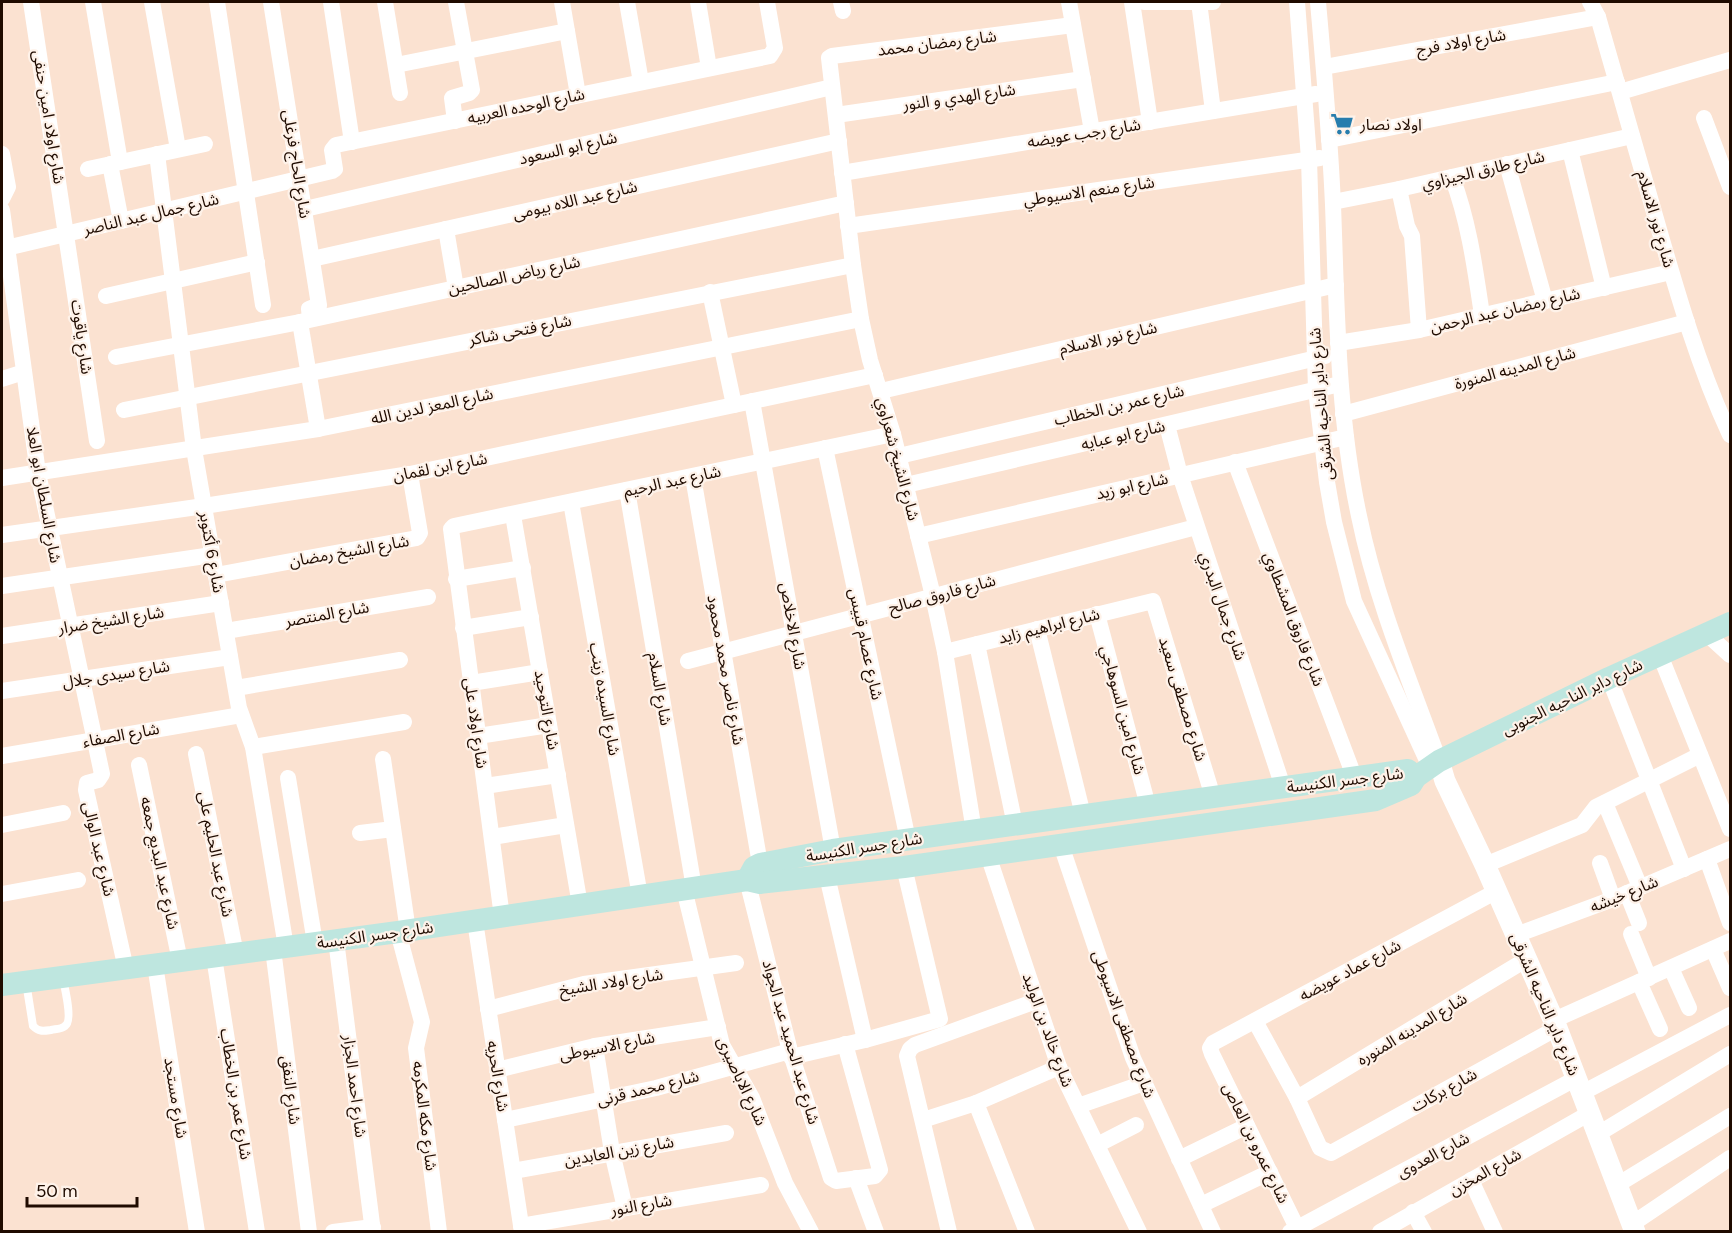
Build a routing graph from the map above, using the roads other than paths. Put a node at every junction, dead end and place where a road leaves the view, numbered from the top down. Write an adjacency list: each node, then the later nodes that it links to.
1 (31, 2): 70 (street, شارع اولاد امين حنفى)
2 (93, 2): 53 (street)
3 (152, 2): 48 (street)
4 (217, 2): 61 (street)
5 (272, 2): 58 (street, شارع الحاج فرغلى)
6 (331, 2): 45 (street)
7 (385, 2): 26 (street)
8 (456, 2): 24 (street)
9 (562, 2): 23 (street)
10 (627, 2): 30 (street)
11 (699, 2): 28 (street)
12 (767, 2): 28 (street, شارع الوحده العربيه)
13 (1069, 2): 22 (street)
14 (1132, 2): 41 (street)
15 (1144, 2): 16 (street)
16 (1199, 2): 17 (street); 37 (street)
17 (1213, 2)
18 (1297, 2): 36 (street, شارع داير الناحيه الشرقى)
19 (1318, 2): 27 (street, شارع داير الناحيه الشرقى)
20 (1590, 2): 21 (street, شارع نور الاسلام)
21 (1598, 17): 27 (street, شارع اولاد فرج); 32 (street, شارع نور الاسلام)
22 (1073, 26): 29 (street); 31 (street, شارع رمضان محمد)
23 (567, 31): 24 (street); 35 (street)
24 (465, 52): 26 (street); 40 (street)
25 (1731, 60): 32 (street, شارع منعم الاسيوطي)
26 (396, 65): 33 (street)
27 (1323, 67): 34 (street, شارع داير الناحيه الشرقى)
28 (709, 68): 30 (street, شارع الوحده العربيه)
29 (1083, 79): 38 (street, شارع الهدي و النور); 42 (street)
30 (641, 82): 35 (street, شارع الوحده العربيه)
31 (832, 87): 38 (street, شارع الشيخ شعراوي); 65 (street, شارع ابو السعود)
32 (1618, 87): 43 (street, شارع نور الاسلام); 47 (street, شارع منعم الاسيوطي)
33 (400, 93)
34 (1326, 93): 36 (street, شارع رجب عويضه); 47 (street, شارع داير الناحيه الشرقى)
35 (578, 95): 40 (street, شارع الوحده العربيه)
36 (1305, 96): 37 (street, شارع رجب عويضه); 52 (street, شارع داير الناحيه الشرقى)
37 (1214, 111): 41 (street, شارع رجب عويضه)
38 (836, 116): 44 (street, شارع الشيخ شعراوي)
39 (1704, 118): 59 (street)
40 (455, 121): 45 (street, شارع الوحده العربيه)
41 (1150, 122): 42 (street, شارع رجب عويضه)
42 (1092, 131): 56 (street, شارع رجب عويضه)
43 (1632, 136): 49 (street, شارع طارق الجيزاوي); 75 (street, شارع نور الاسلام)
44 (838, 141): 56 (street, شارع الشيخ شعراوي); 69 (street, شارع عبد اللاه بيومى)
45 (352, 142): 58 (street, شارع الوحده العربيه)
46 (205, 144): 48 (street)
47 (1329, 148): 52 (street, شارع منعم الاسيوطي); 63 (street, شارع داير الناحيه الشرقى)
48 (178, 150): 51 (street)
49 (1570, 150): 54 (street, شارع طارق الجيزاوي); 79 (street)
50 (2, 154): 62 (street, شارع السلطان ابو العلا)
51 (157, 154): 53 (street); 66 (street, شارع 6 أكتوبر)
52 (1309, 159): 68 (street, شارع منعم الاسيوطي); 80 (street, شارع داير الناحيه الشرقى)
53 (115, 163): 55 (street); 67 (street)
54 (1507, 164): 57 (street, شارع طارق الجيزاوي); 83 (street)
55 (88, 169)
56 (842, 173): 64 (street, شارع الشيخ شعراوي)
57 (1452, 177): 60 (street, شارع طارق الجيزاوي); 86 (street)
58 (300, 179): 61 (street, شارع جمال عبد الناصر); 65 (street, شارع الحاج فرغلى)
59 (1731, 187)
60 (1399, 189): 63 (street, شارع طارق الجيزاوي); 90 (street)
61 (246, 191): 66 (street, شارع جمال عبد الناصر); 73 (street)
62 (2, 200): 71 (street, شارع السلطان ابو العلا)
63 (1333, 202): 77 (street, شارع داير الناحيه الشرقى)
64 (846, 203): 68 (street, شارع الشيخ شعراوي); 78 (street, شارع رياض الصالحين)
65 (304, 209): 72 (street, شارع الحاج فرغلى)
66 (165, 210): 67 (street, شارع جمال عبد الناصر); 76 (street, شارع 6 أكتوبر)
67 (121, 220): 70 (street, شارع جمال عبد الناصر)
68 (848, 226): 74 (street, شارع الشيخ شعراوي)
69 (446, 229): 72 (street, شارع عبد اللاه بيومى); 78 (street)
70 (67, 233): 71 (street, شارع جمال عبد الناصر); 112 (street, شارع ياقوت)
71 (4, 248): 85 (street, شارع السلطان ابو العلا)
72 (312, 259): 88 (street, شارع الحاج فرغلى)
73 (257, 262): 76 (street); 84 (street)
74 (853, 265): 81 (street, شارع فتحى شاكر); 87 (street, شارع الشيخ شعراوي)
75 (1671, 272): 79 (street, شارع رمضان عبد الرحمن); 89 (street, شارع نور الاسلام)
76 (174, 281): 82 (street); 91 (street, شارع 6 أكتوبر)
77 (1336, 285): 80 (street, شارع نور الاسلام); 93 (street, شارع داير الناحيه الشرقى)
78 (456, 288): 88 (street, شارع رياض الصالحين)
79 (1604, 288): 83 (street, شارع رمضان عبد الرحمن)
80 (1312, 290): 95 (street, شارع داير الناحيه الشرقى); 99 (street, شارع نور الاسلام)
81 (710, 292): 92 (street); 97 (street, شارع فتحى شاكر)
82 (106, 296)
83 (1545, 301): 86 (street, شارع رمضان عبد الرحمن)
84 (263, 305)
85 (9, 313): 96 (street, شارع السلطان ابو العلا)
86 (1482, 315): 90 (street, شارع رمضان عبد الرحمن)
87 (861, 319): 92 (street, شارع المعز لدين الله); 99 (street, شارع الشيخ شعراوي)
88 (305, 320): 91 (street, شارع رياض الصالحين); 97 (street)
89 (1687, 322): 106 (street, شارع المدينه المنورة); 110 (street, شارع نور الاسلام)
90 (1419, 330): 93 (street, شارع رمضان عبد الرحمن)
91 (182, 344): 94 (street, شارع رياض الصالحين); 102 (street, شارع 6 أكتوبر)
92 (722, 346): 104 (street); 108 (street, شارع المعز لدين الله)
93 (1338, 348): 95 (street, شارع عمر بن الخطاب); 100 (street, شارع داير الناحيه الشرقى)
94 (116, 357)
95 (1314, 359): 101 (street, شارع داير الناحيه الشرقى); 116 (street, شارع عمر بن الخطاب)
96 (24, 372): 98 (street); 119 (street, شارع السلطان ابو العلا)
97 (309, 373): 102 (street, شارع فتحى شاكر); 108 (street)
98 (2, 378)
99 (878, 383): 103 (street, شارع ابن لقمان); 109 (street, شارع الشيخ شعراوي)
100 (1340, 384): 101 (street, شارع ابو عبايه); 106 (street, شارع داير الناحيه الشرقى)
101 (1316, 390): 107 (street, شارع ابو عبايه); 113 (street, شارع داير الناحيه الشرقى)
102 (188, 397): 105 (street, شارع فتحى شاكر); 115 (street, شارع 6 أكتوبر)
103 (752, 401): 104 (street, شارع ابن لقمان); 117 (street, شارع الاخلاص)
104 (734, 405): 120 (street, شارع ابن لقمان)
105 (124, 410)
106 (1343, 414): 111 (street, شارع داير الناحيه الشرقى)
107 (1167, 425): 121 (street, شارع جمال البدري); 124 (street, شارع ابو عبايه)
108 (318, 429): 115 (street, شارع المعز لدين الله)
109 (893, 434): 114 (street, شارع عبد الرحيم); 116 (street, شارع الشيخ شعراوي)
110 (1731, 435)
111 (1346, 437): 113 (street, شارع ابو زيد); 180 (street, شارع داير الناحيه الشرقى)
112 (97, 441)
113 (1321, 442): 118 (street, شارع ابو زيد); 180 (street, شارع داير الناحيه الشرقى)
114 (825, 448): 117 (street, شارع عبد الرحيم); 145 (street, شارع عصام قبيس)
115 (194, 449): 119 (street, شارع المعز لدين الله); 127 (street, شارع 6 أكتوبر)
116 (899, 456): 124 (street, شارع الشيخ شعراوي)
117 (763, 462): 122 (street, شارع عبد الرحيم); 152 (street, شارع الاخلاص)
118 (1235, 462): 121 (street, شارع ابو زيد); 182 (street, شارع فاروق المشطاوي)
119 (38, 473): 123 (street, شارع المعز لدين الله); 130 (street, شارع السلطان ابو العلا)
120 (410, 474): 127 (street, شارع ابن لقمان); 136 (street, شارع الشيخ رمضان)
121 (1180, 475): 129 (street, شارع جمال البدري); 133 (street, شارع ابو زيد)
122 (693, 477): 125 (street, شارع عبد الرحيم); 156 (street, شارع ناصر محمد محمود)
123 (2, 478)
124 (906, 485): 133 (street, شارع الشيخ شعراوي)
125 (627, 490): 126 (street, شارع عبد الرحيم); 213 (street, شارع السلام)
126 (571, 502): 128 (street, شارع عبد الرحيم); 217 (street, شارع السيده زينب)
127 (204, 506): 130 (street, شارع ابن لقمان); 134 (street, شارع 6 أكتوبر)
128 (513, 515): 131 (street, شارع عبد الرحيم); 135 (street, شارع التوحيد)
129 (1196, 527): 140 (street, شارع فاروق صالح); 186 (street, شارع جمال البدري)
130 (50, 528): 132 (street, شارع ابن لقمان); 137 (street, شارع السلطان ابو العلا)
131 (451, 529): 138 (street, شارع اولاد على)
132 (2, 535)
133 (918, 536): 140 (street, شارع الشيخ شعراوي)
134 (212, 555): 136 (street, شارع 6 أكتوبر); 137 (street)
135 (523, 568): 138 (street); 146 (street, شارع التوحيد)
136 (216, 575): 143 (street, شارع 6 أكتوبر)
137 (60, 577): 139 (street); 148 (street, شارع السلطان ابو العلا)
138 (456, 579): 149 (street, شارع اولاد على)
139 (2, 585)
140 (933, 596): 145 (street, شارع فاروق صالح); 157 (street, شارع الشيخ شعراوي)
141 (428, 597): 151 (street, شارع المنتصر)
142 (1153, 601): 144 (street, شارع ابراهيم زايد); 187 (street, شارع مصطفى سعيد)
143 (221, 603): 148 (street, شارع الشيخ ضرار); 151 (street, شارع 6 أكتوبر)
144 (1097, 614): 150 (street, شارع ابراهيم زايد); 189 (street, شارع امين السوهاجي)
145 (860, 615): 152 (street, شارع فاروق صالح); 200 (street, شارع عصام قبيس)
146 (531, 617): 149 (street); 163 (street, شارع التوحيد)
147 (1731, 623): 153 (main road, شارع داير الناحيه الجنوبى)
148 (70, 626): 154 (street, شارع الشيخ ضرار); 165 (street, شارع السلطان ابو العلا)
149 (463, 628): 166 (street, شارع اولاد على)
150 (1037, 629): 155 (street, شارع ابراهيم زايد); 191 (street)
151 (226, 632): 160 (street, شارع 6 أكتوبر)
152 (794, 633): 156 (street, شارع فاروق صالح); 203 (street, شارع الاخلاص)
153 (1707, 634): 158 (main road, شارع داير الناحيه الجنوبى); 159 (street)
154 (2, 636)
155 (977, 644): 157 (street, شارع ابراهيم زايد); 194 (street)
156 (723, 651): 162 (street, شارع فاروق صالح); 210 (street, شارع ناصر محمد محمود)
157 (945, 652): 197 (street, شارع الشيخ شعراوي)
158 (1660, 655): 164 (main road, شارع داير الناحيه الجنوبى); 176 (street)
159 (1731, 655)
160 (230, 657): 165 (street, شارع سيدى جلال); 167 (street, شارع 6 أكتوبر)
161 (400, 660): 167 (street)
162 (688, 661)
163 (540, 672): 166 (street); 171 (street, شارع التوحيد)
164 (1609, 678): 180 (main road, شارع داير الناحيه الجنوبى); 184 (street)
165 (81, 679): 168 (street, شارع سيدى جلال); 173 (street, شارع السلطان ابو العلا)
166 (471, 683): 172 (street, شارع اولاد على)
167 (236, 688): 169 (street, شارع 6 أكتوبر)
168 (2, 691)
169 (241, 715): 173 (street, شارع الصفاء); 174 (street, شارع 6 أكتوبر)
170 (404, 722): 174 (street)
171 (549, 725): 172 (street); 181 (street, شارع التوحيد)
172 (478, 736): 185 (street, شارع اولاد على)
173 (93, 740): 177 (street, شارع الصفاء); 235 (street, شارع عبد الوالى)
174 (253, 747): 226 (street, شارع 6 أكتوبر)
175 (196, 754): 228 (street, شارع عبد الحليم على)
176 (1700, 754): 184 (street); 196 (street)
177 (2, 756)
178 (383, 759): 195 (street, شارع مكه المكرمه)
179 (139, 765): 230 (street, شارع عبد البديع جمعه)
180 (1433, 772): 182 (main road, شارع جسر الكنيسة); 201 (main road, شارع جسر الكنيسة); 207 (street, شارع داير الناحيه الشرقى)
181 (558, 775): 185 (street); 193 (street, شارع التوحيد)
182 (1354, 776): 186 (main road, شارع جسر الكنيسة)
183 (288, 778): 225 (street, شارع احمد الجزار)
184 (1649, 780): 188 (street); 209 (street)
185 (485, 786): 199 (street, شارع اولاد على)
186 (1283, 787): 187 (main road, شارع جسر الكنيسة)
187 (1213, 797): 189 (main road, شارع جسر الكنيسة)
188 (1605, 803): 207 (street); 215 (street)
189 (1148, 806): 191 (main road, شارع جسر الكنيسة)
190 (63, 813): 192 (street)
191 (1083, 815): 194 (main road, شارع جسر الكنيسة)
192 (2, 825)
193 (566, 825): 199 (street); 218 (street, شارع التوحيد)
194 (1016, 825): 197 (main road, شارع جسر الكنيسة)
195 (393, 829): 198 (street); 222 (street, شارع مكه المكرمه)
196 (1731, 829)
197 (974, 831): 200 (main road, شارع جسر الكنيسة)
198 (360, 833)
199 (492, 837): 219 (street, شارع اولاد على)
200 (908, 840): 203 (main road, شارع جسر الكنيسة)
201 (1061, 845): 204 (main road, شارع جسر الكنيسة); 258 (street, شارع مصطفى الاسيوطى)
202 (1731, 849): 205 (street, شارع خيشه)
203 (833, 850): 210 (main road, شارع جسر الكنيسة)
204 (988, 855): 208 (main road, شارع جسر الكنيسة); 241 (street, شارع خالد بن الوليد)
205 (1707, 859): 209 (street, شارع خيشه); 221 (street)
206 (1600, 864): 215 (street)
207 (1485, 865): 214 (street, شارع داير الناحيه الشرقى)
208 (904, 867): 211 (main road, شارع جسر الكنيسة); 249 (street, شارع محمد قرنى)
209 (1684, 868): 215 (street, شارع خيشه)
210 (754, 872): 211 (main road, شارع جسر الكنيسة); 213 (main road, شارع جسر الكنيسة); 252 (street, شارع عبد الحميد عبد الجواد)
211 (827, 876): 249 (street)
212 (78, 880): 216 (street)
213 (689, 888): 217 (main road, شارع جسر الكنيسة); 233 (street, شارع الاباصيرى)
214 (1497, 891): 223 (street, شارع داير الناحيه الشرقى); 245 (street, شارع عماد عويضه)
215 (1627, 893): 223 (street, شارع خيشه); 237 (street)
216 (2, 894)
217 (640, 896): 218 (main road, شارع جسر الكنيسة)
218 (580, 905): 219 (main road, شارع جسر الكنيسة)
219 (502, 917): 220 (main road, شارع جسر الكنيسة)
220 (475, 921): 222 (main road, شارع جسر الكنيسة); 243 (street, شارع الحريه)
221 (1731, 923)
222 (403, 931): 225 (main road, شارع جسر الكنيسة); 293 (street, شارع مكه المكرمه)
223 (1516, 935): 229 (street, شارع داير الناحيه الشرقى)
224 (1731, 941): 227 (street, شارع بركات)
225 (326, 942): 226 (main road, شارع جسر الكنيسة); 285 (street, شارع احمد الجزار)
226 (279, 948): 228 (main road, شارع جسر الكنيسة); 291 (street, شارع النفق)
227 (1713, 949): 234 (street, شارع بركات); 240 (street)
228 (225, 956): 230 (main road, شارع جسر الكنيسة); 290 (street, شارع عمر بن الخطاب)
229 (1527, 959): 246 (street, شارع داير الناحيه الشرقى); 260 (street, شارع المدينه المنوره)
230 (180, 961): 232 (main road, شارع جسر الكنيسة)
231 (736, 963): 233 (street, شارع اولاد الشيخ)
232 (156, 965): 235 (main road, شارع جسر الكنيسة); 289 (street, شارع مستجد)
233 (703, 968): 243 (street, شارع اولاد الشيخ); 247 (street, شارع الاباصيرى)
234 (1671, 968): 237 (street, شارع بركات); 242 (street)
235 (126, 969): 236 (main road, شارع جسر الكنيسة)
236 (63, 977): 238 (main road, شارع جسر الكنيسة); 238 (lane)
237 (1644, 980): 246 (street, شارع بركات); 248 (street)
238 (26, 982): 239 (main road, شارع جسر الكنيسة)
239 (2, 985)
240 (1730, 988)
241 (1036, 1001): 256 (street, شارع خالد بن الوليد); 267 (street)
242 (1689, 1008)
243 (488, 1009): 257 (street, شارع الحريه)
244 (1731, 1015): 259 (street, شارع العدوى)
245 (1255, 1021): 253 (street, شارع عماد عويضه); 260 (street)
246 (1556, 1024): 259 (street, شارع داير الناحيه الشرقى); 260 (street, شارع بركات)
247 (718, 1027): 251 (street, شارع الاسيوطى); 255 (street, شارع الاباصيرى)
248 (1660, 1029)
249 (865, 1040): 250 (street, شارع محمد قرنى)
250 (845, 1044): 252 (street, شارع محمد قرنى); 278 (street)
251 (595, 1046): 257 (street, شارع الاسيوطى); 261 (street)
252 (790, 1054): 255 (street, شارع محمد قرنى); 278 (street, شارع عبد الحميد عبد الجواد)
253 (1212, 1054): 269 (street, شارع عمرو بن العاص)
254 (1731, 1054): 271 (street)
255 (733, 1066): 261 (street, شارع محمد قرنى); 294 (street, شارع الاباصيرى)
256 (1059, 1067): 262 (street); 263 (street, شارع خالد بن الوليد)
257 (497, 1070): 266 (street, شارع الحريه)
258 (1144, 1083): 263 (street); 275 (street, شارع مصطفى الاسيوطى)
259 (1580, 1085): 264 (street, شارع داير الناحيه الشرقى); 288 (street, شارع العدوى)
260 (1297, 1098)
261 (603, 1099): 266 (street, شارع محمد قرنى); 273 (street)
262 (976, 1103): 267 (street); 297 (street)
263 (1078, 1106): 272 (street, شارع خالد بن الوليد)
264 (1590, 1113): 271 (street, شارع داير الناحيه الشرقى); 279 (street, شارع المخزن)
265 (1731, 1116): 281 (street)
266 (505, 1120): 276 (street, شارع الحريه)
267 (923, 1120): 296 (street)
268 (1136, 1125): 272 (street)
269 (1247, 1126): 275 (street); 277 (street, شارع عمرو بن العاص)
270 (726, 1133): 273 (street, شارع زين العابدين)
271 (1598, 1134): 281 (street, شارع داير الناحيه الشرقى)
272 (1097, 1145): 298 (street, شارع خالد بن الوليد)
273 (612, 1152): 276 (street, شارع زين العابدين); 283 (street)
274 (1731, 1158): 287 (street)
275 (1179, 1159): 282 (street, شارع مصطفى الاسيوطى)
276 (513, 1171): 286 (street, شارع الحريه)
277 (1270, 1172): 282 (street); 288 (street, شارع عمرو بن العاص)
278 (856, 1178): 295 (street)
279 (1471, 1180): 284 (street, شارع المخزن); 302 (street)
280 (761, 1185): 283 (street, شارع النور)
281 (1617, 1185): 287 (street, شارع داير الناحيه الشرقى)
282 (1201, 1205): 299 (street, شارع مصطفى الاسيوطى)
283 (625, 1208): 286 (street, شارع النور)
284 (1413, 1212): 300 (street, شارع المخزن); 301 (street)
285 (373, 1229): 292 (street)
286 (521, 1229)
287 (1630, 1229)
288 (1296, 1230)
289 (197, 1232)
290 (257, 1232)
291 (309, 1232)
292 (333, 1232)
293 (440, 1232)
294 (812, 1232)
295 (876, 1232)
296 (949, 1232)
297 (1027, 1232)
298 (1139, 1232)
299 (1213, 1232)
300 (1380, 1232)
301 (1424, 1232)
302 (1495, 1232)

